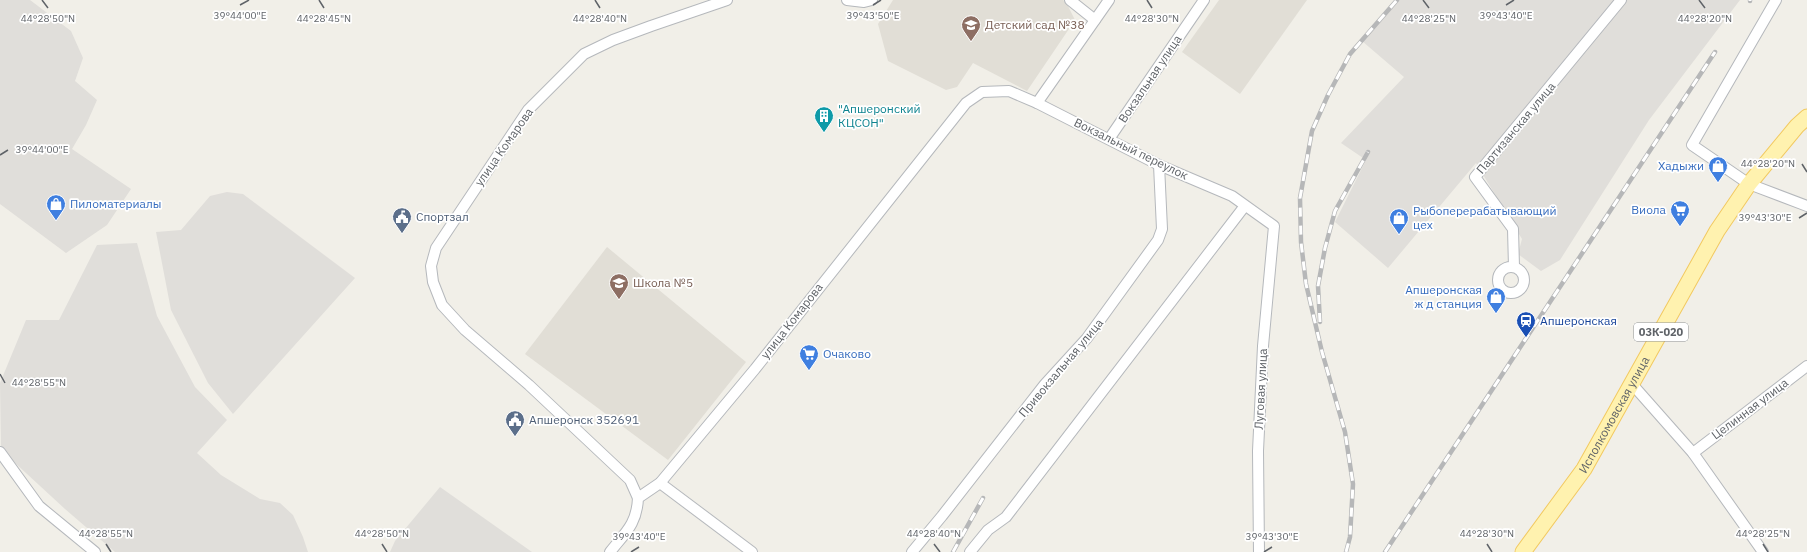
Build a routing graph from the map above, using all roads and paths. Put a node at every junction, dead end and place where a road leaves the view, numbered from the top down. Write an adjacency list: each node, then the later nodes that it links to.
1 (727, 0): 25 (street, улица Комарова)
2 (847, 0): 3 (street)
3 (872, 0)
4 (1070, 0): 9 (street)
5 (1109, 0): 9 (street)
6 (1204, 0): 13 (street, Вокзальная улица)
7 (1621, 0): 19 (street, Партизанская улица)
8 (1776, 0): 15 (street)
9 (1095, 20): 11 (street)
10 (982, 92): 11 (street, Вокзальный переулок); 24 (street, улица Комарова)
11 (1037, 103): 13 (street, Вокзальный переулок)
12 (1807, 117): 15 (main road, Исполкомовская улица / 03К-020)
13 (1109, 139): 14 (street, Вокзальный переулок)
14 (1159, 165): 16 (street, Вокзальный переулок); 29 (street, Привокзальная улица)
15 (1749, 184): 17 (street); 21 (main road, Исполкомовская улица / 03К-020)
16 (1244, 206): 18 (street, Вокзальный переулок); 30 (street)
17 (1807, 206)
18 (1274, 226): 31 (street, Луговая улица)
19 (1514, 267)
20 (1807, 366): 23 (street, Целинная улица)
21 (1632, 384): 23 (street); 32 (main road, Исполкомовская улица / 03К-020)
22 (0, 452): 26 (street)
23 (1693, 453): 33 (street)
24 (660, 483): 25 (street, улица Комарова); 28 (street)
25 (638, 498): 27 (street)
26 (95, 552)
27 (610, 552)
28 (752, 552)
29 (912, 552)
30 (970, 552)
31 (1259, 552)
32 (1523, 552)
33 (1763, 552)

